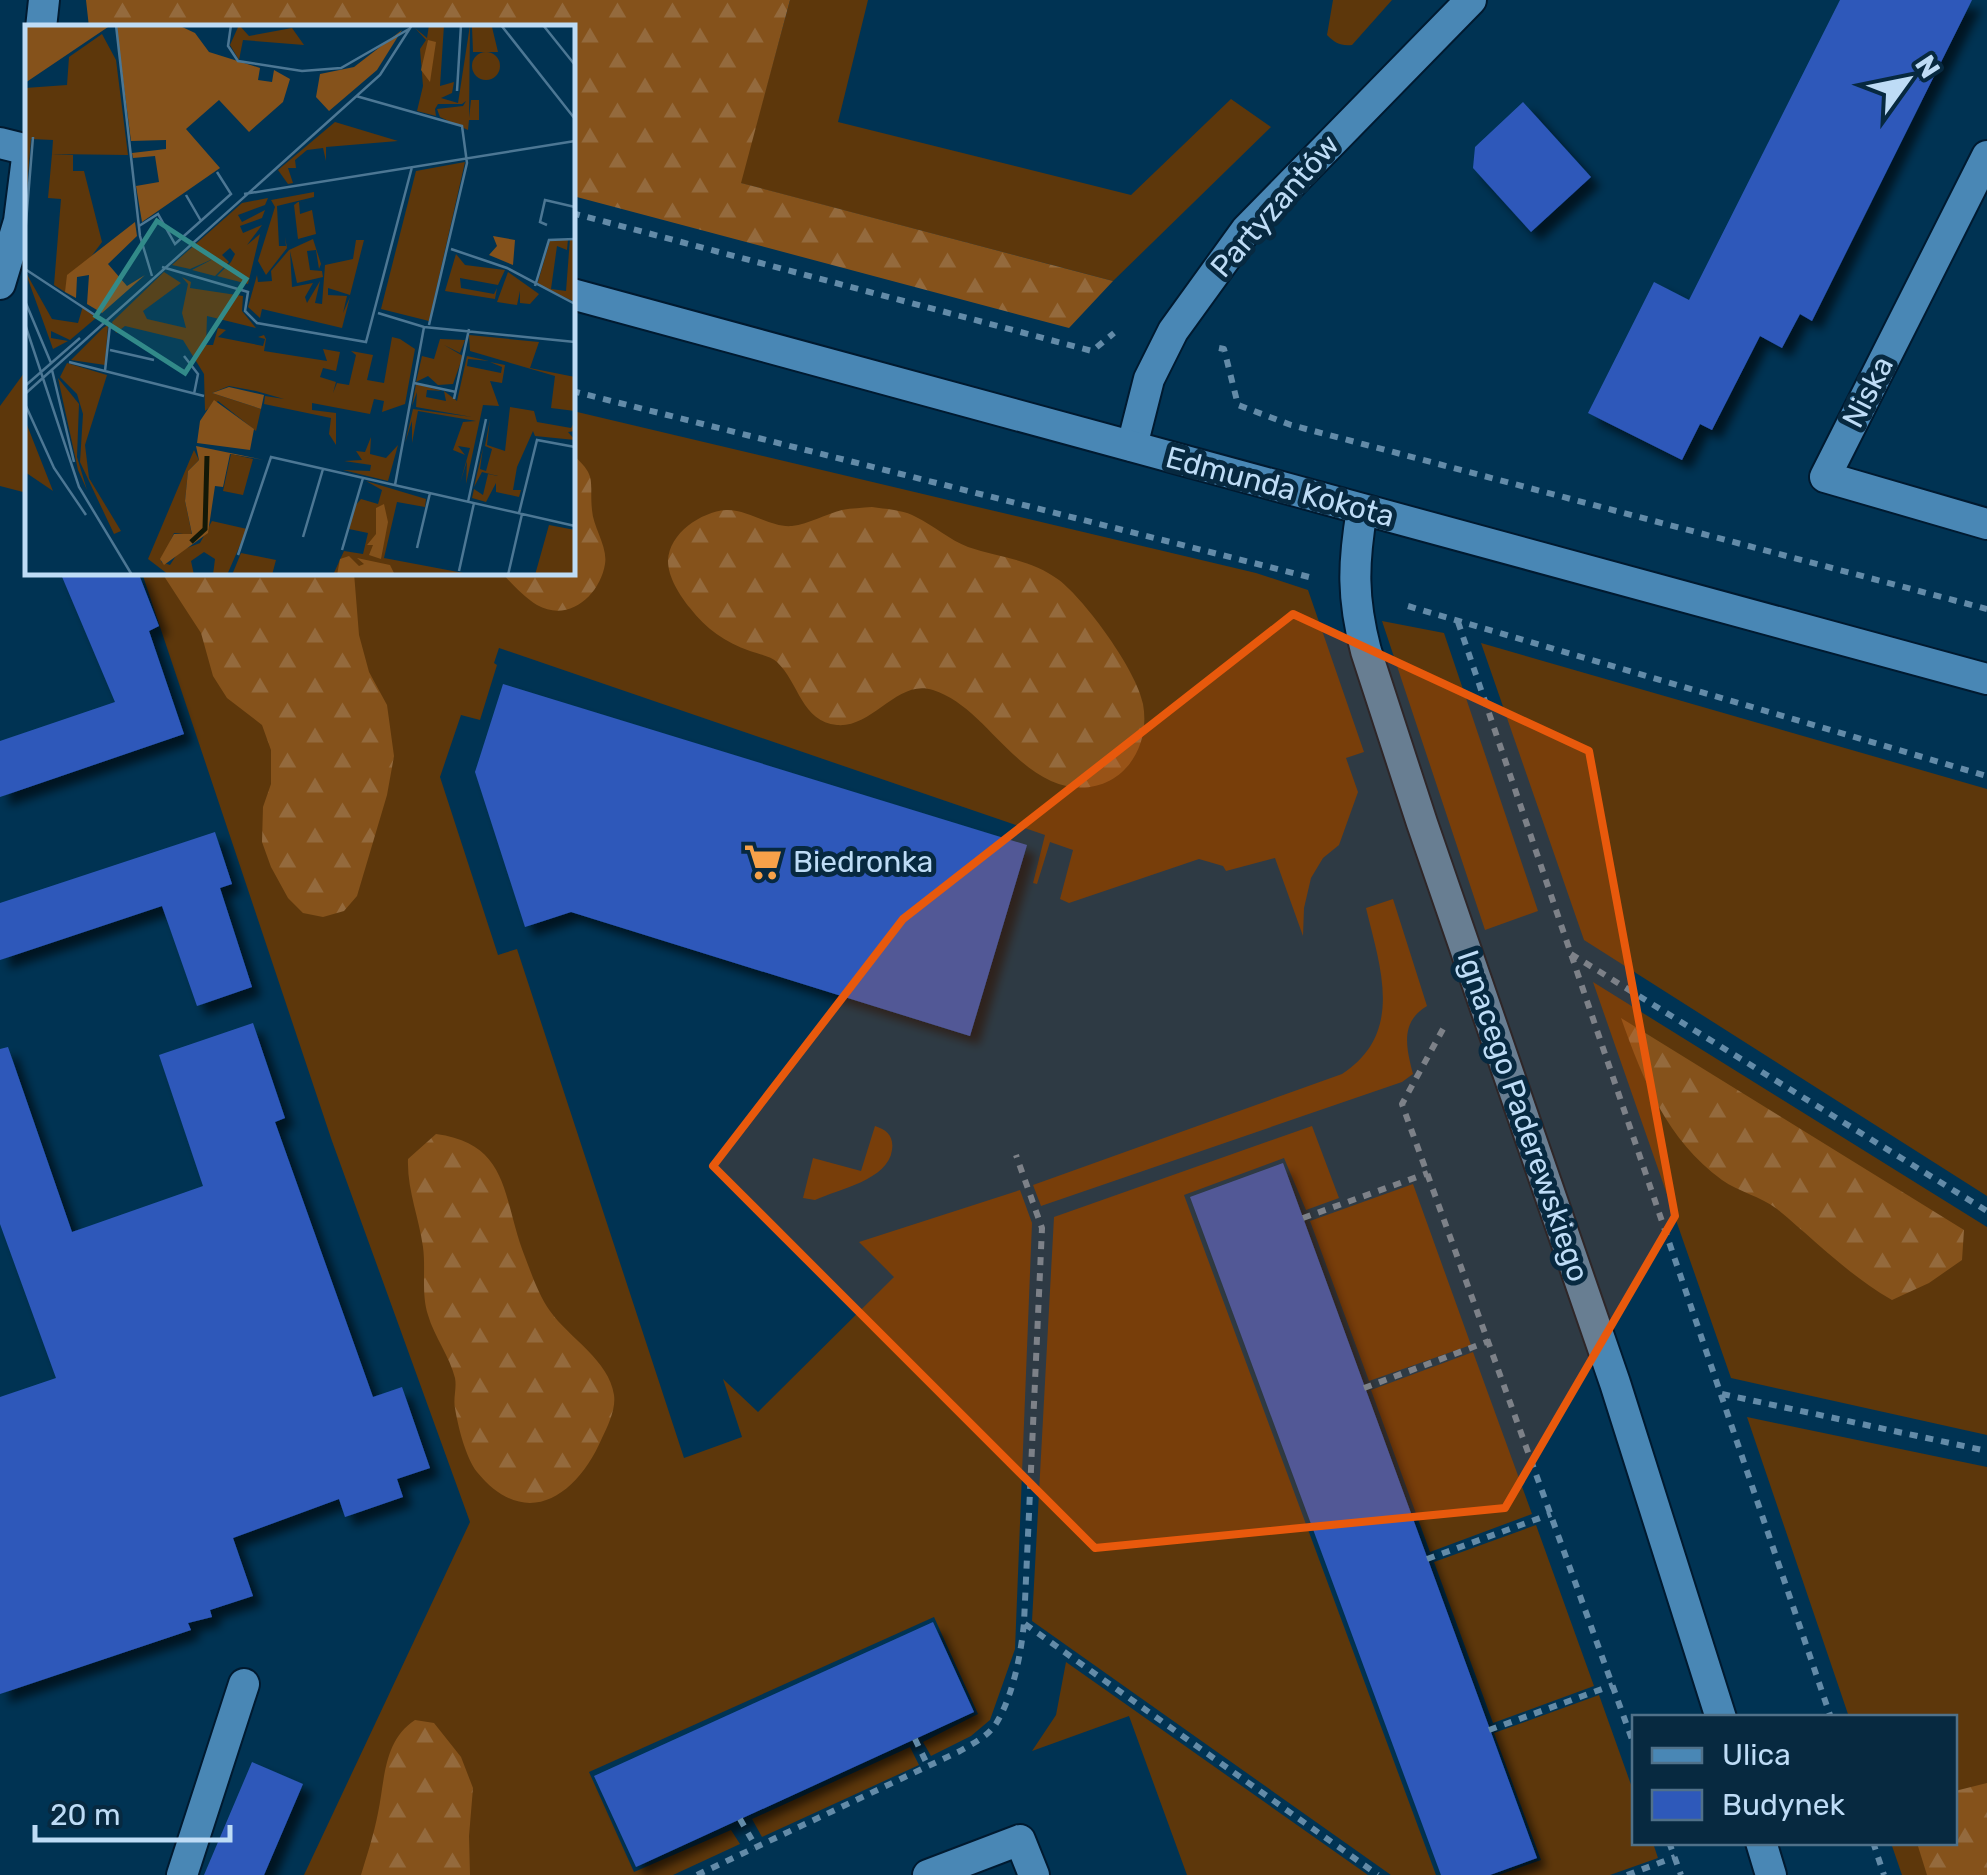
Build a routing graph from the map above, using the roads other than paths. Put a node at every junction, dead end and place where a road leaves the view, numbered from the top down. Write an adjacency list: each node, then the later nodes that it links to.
1 (44, 0): 3 (street)
2 (1471, 0): 10 (street, Partyzantów)
3 (42, 25)
4 (0, 143): 5 (street)
5 (25, 149)
6 (1987, 156): 12 (street, Niska)
7 (25, 174): 8 (street)
8 (0, 284)
9 (575, 295): 10 (street, Edmunda Kokota)
10 (1132, 446): 11 (street, Edmunda Kokota)
11 (1362, 510): 13 (street, Edmunda Kokota); 15 (street, Ignacego Paderewskiego)
12 (1987, 524)
13 (1987, 679)
14 (244, 1684): 17 (street)
15 (1720, 1715)
16 (1762, 1845): 20 (street)
17 (182, 1875)
18 (928, 1875): 19 (street)
19 (1034, 1875)
20 (1771, 1875)

